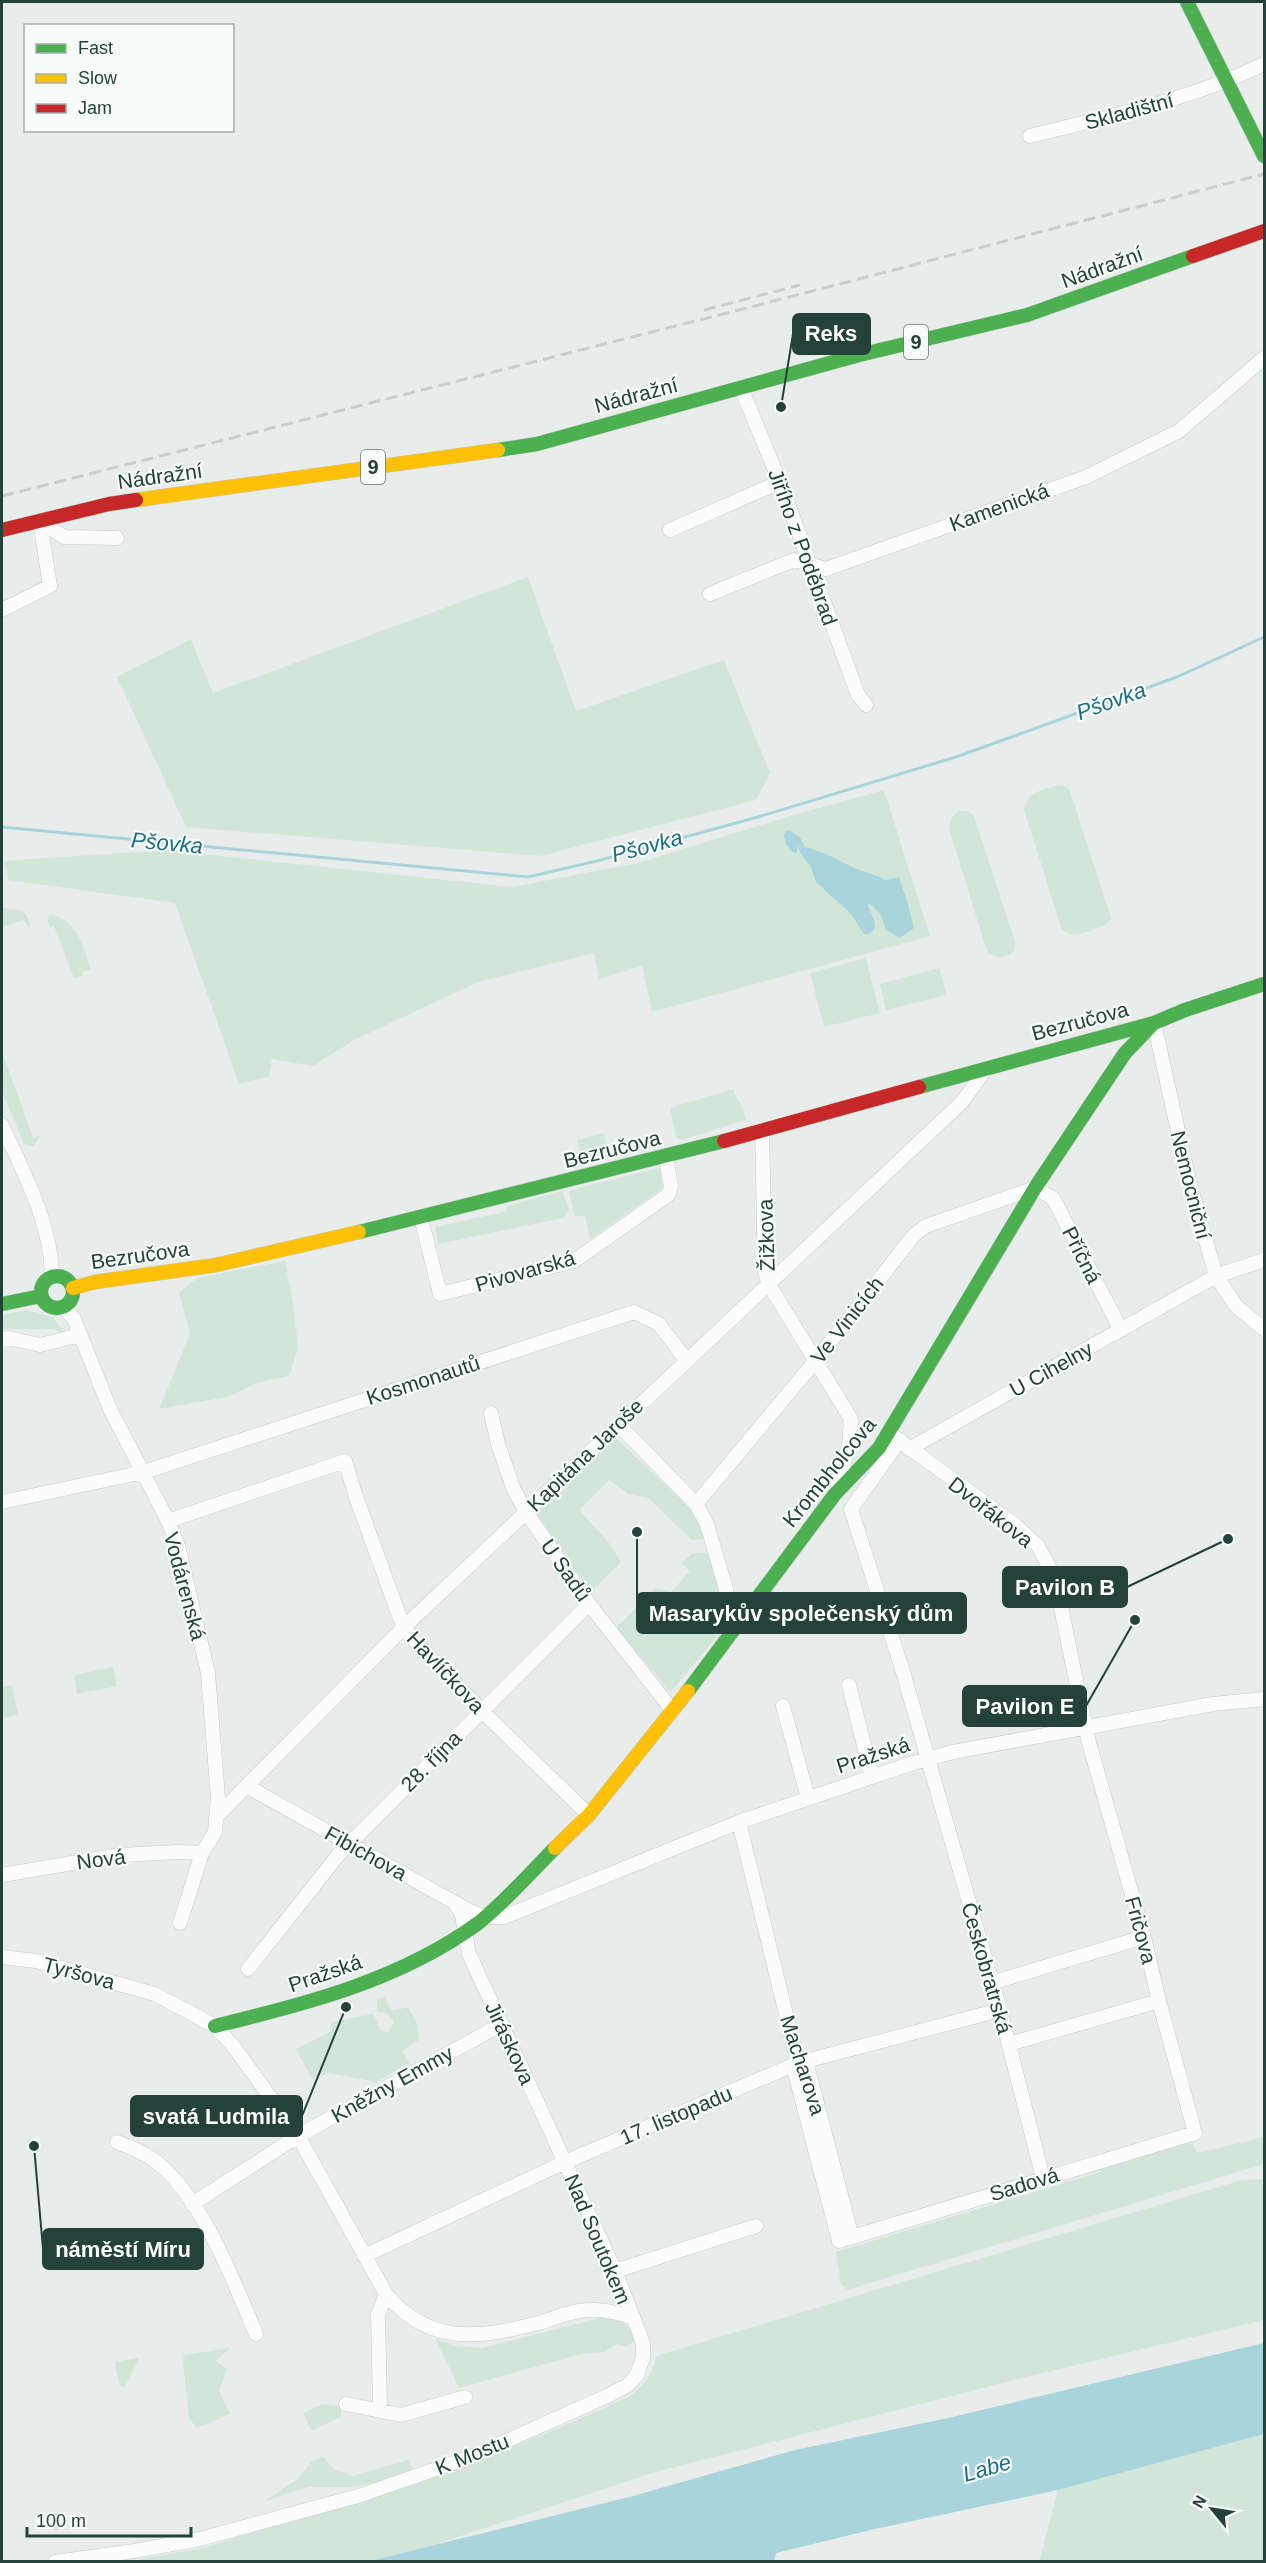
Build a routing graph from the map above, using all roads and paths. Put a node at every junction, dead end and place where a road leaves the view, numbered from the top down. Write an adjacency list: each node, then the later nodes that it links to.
1 (1186, 2): 3 (street)
2 (1264, 64): 3 (street, Skladištní)
3 (1227, 82): 4 (street, Skladištní); 5 (street)
4 (1030, 136)
5 (1264, 156)
6 (1264, 231): 8 (street, Nádražní / 9)
7 (1264, 358): 14 (street, Kamenická)
8 (741, 388): 9 (street, Jiřího z Poděbrad); 10 (street, Nádražní / 9)
9 (780, 482): 11 (street); 14 (street, Jiřího z Poděbrad)
10 (40, 521): 12 (street, Nádražní / 9); 13 (street); 16 (street)
11 (670, 530)
12 (2, 531)
13 (117, 538)
14 (809, 564): 15 (street, Kamenická); 17 (street, Jiřího z Poděbrad)
15 (710, 594)
16 (2, 610)
17 (866, 705)
18 (1264, 984): 19 (street, Bezručova)
19 (1154, 1023): 20 (street, Bezručova); 24 (street, Krombholcova); 27 (street, Nemocniční)
20 (986, 1069): 22 (street, Bezručova); 29 (street, Kapitána Jaroše)
21 (2, 1125): 28 (street)
22 (762, 1130): 23 (street, Bezručova); 29 (street, Žižkova)
23 (666, 1157): 25 (street, Bezručova); 25 (street, Pivovarská)
24 (1035, 1188): 35 (street, Příčná); 38 (street, Ve Vinicích); 42 (street, Krombholcova)
25 (421, 1218): 30 (street, Bezručova)
26 (1264, 1260): 27 (street, U Cihelny)
27 (1216, 1275): 34 (street, Nemocniční); 35 (street, U Cihelny)
28 (52, 1276): 30 (street, Bezručova); 31 (street)
29 (768, 1283): 38 (street, Žižkova); 39 (street, Kapitána Jaroše)
30 (73, 1288): 33 (street, Bezručova)
31 (41, 1296): 32 (street); 33 (street)
32 (2, 1304)
33 (63, 1307): 36 (street, Vodárenská)
34 (1264, 1329)
35 (1121, 1330): 42 (street, U Cihelny)
36 (80, 1335): 37 (street); 43 (street, Vodárenská)
37 (2, 1340)
38 (817, 1359): 44 (street, Žižkova); 46 (street, Ve Vinicích)
39 (686, 1360): 41 (street, Kapitána Jaroše); 43 (street, Kosmonautů)
40 (491, 1413): 47 (street, U Sadů)
41 (618, 1425): 46 (street); 47 (street, Kapitána Jaroše)
42 (899, 1441): 44 (street, Krombholcova); 57 (street, Dvořákova); 58 (street, Českobratrská)
43 (144, 1472): 45 (street, Kosmonautů); 48 (street, Vodárenská)
44 (835, 1494): 51 (street, Krombholcova)
45 (2, 1502)
46 (696, 1504): 51 (street)
47 (526, 1512): 49 (street, U Sadů); 50 (street, Kapitána Jaroše)
48 (168, 1521): 50 (street, Havlíčkova); 63 (street, Vodárenská)
49 (590, 1604): 55 (street, 28. října); 56 (street, U Sadů)
50 (404, 1627): 55 (street, Havlíčkova); 60 (street, Kapitána Jaroše)
51 (729, 1635): 56 (street, Krombholcova)
52 (849, 1685): 59 (street)
53 (1264, 1699): 57 (street, Pražská)
54 (783, 1706): 61 (street)
55 (482, 1710): 62 (street, Havlíčkova); 65 (street, 28. října)
56 (673, 1711): 62 (street, Krombholcova)
57 (1086, 1727): 58 (street, Pražská); 75 (street, Fričova)
58 (928, 1759): 59 (street, Pražská); 78 (street, Českobratrská)
59 (872, 1777): 61 (street, Pražská)
60 (248, 1787): 63 (street, Kapitána Jaroše); 65 (street, Fibichova)
61 (808, 1798): 64 (street, Pražská)
62 (589, 1815): 68 (street, Krombholcova)
63 (217, 1816): 66 (street, Kapitána Jaroše)
64 (739, 1822): 70 (street, Pražská); 84 (street, Macharova)
65 (349, 1843): 69 (street, Fibichova); 77 (street, 28. října)
66 (201, 1853): 67 (street, Nová); 73 (street, Kapitána Jaroše)
67 (2, 1875)
68 (513, 1887): 70 (street); 72 (street, Krombholcova)
69 (455, 1903): 72 (street, Fibichova); 74 (street)
70 (527, 1909): 71 (street, Pražská)
71 (513, 1914): 72 (street, Pražská); 74 (street, Pražská)
72 (485, 1917): 74 (street, Pražská)
73 (180, 1923)
74 (458, 1936): 81 (street, Jiráskova); 82 (street, Pražská)
75 (1144, 1937): 78 (street); 79 (street, Fričova)
76 (2, 1957): 82 (street, Tyršova)
77 (248, 1969)
78 (991, 1983): 80 (street, Českobratrská)
79 (1159, 2001): 83 (street); 85 (street, Fričova)
80 (1000, 2010): 83 (street, Českobratrská); 84 (street, 17. listopadu)
81 (502, 2024): 86 (street, Kněžny Emmy); 88 (street, Jiráskova)
82 (215, 2026): 86 (street)
83 (1009, 2044): 89 (street, Českobratrská)
84 (798, 2063): 88 (street, 17. listopadu); 92 (street, Macharova)
85 (1195, 2133): 89 (street, Sadová)
86 (298, 2136): 90 (street, Kněžny Emmy); 93 (street)
87 (117, 2142): 90 (street)
88 (565, 2162): 93 (street, 17. listopadu); 94 (street, Nad Soutokem)
89 (1043, 2178): 92 (street, Sadová)
90 (192, 2204): 97 (street)
91 (756, 2226): 94 (street)
92 (846, 2239)
93 (364, 2256): 95 (street)
94 (615, 2271): 96 (street, Nad Soutokem)
95 (386, 2294): 96 (street); 100 (street)
96 (631, 2317): 101 (street, K Mostu)
97 (256, 2334)
98 (465, 2397): 100 (street)
99 (346, 2404): 100 (street)
100 (380, 2409)
101 (55, 2562)

